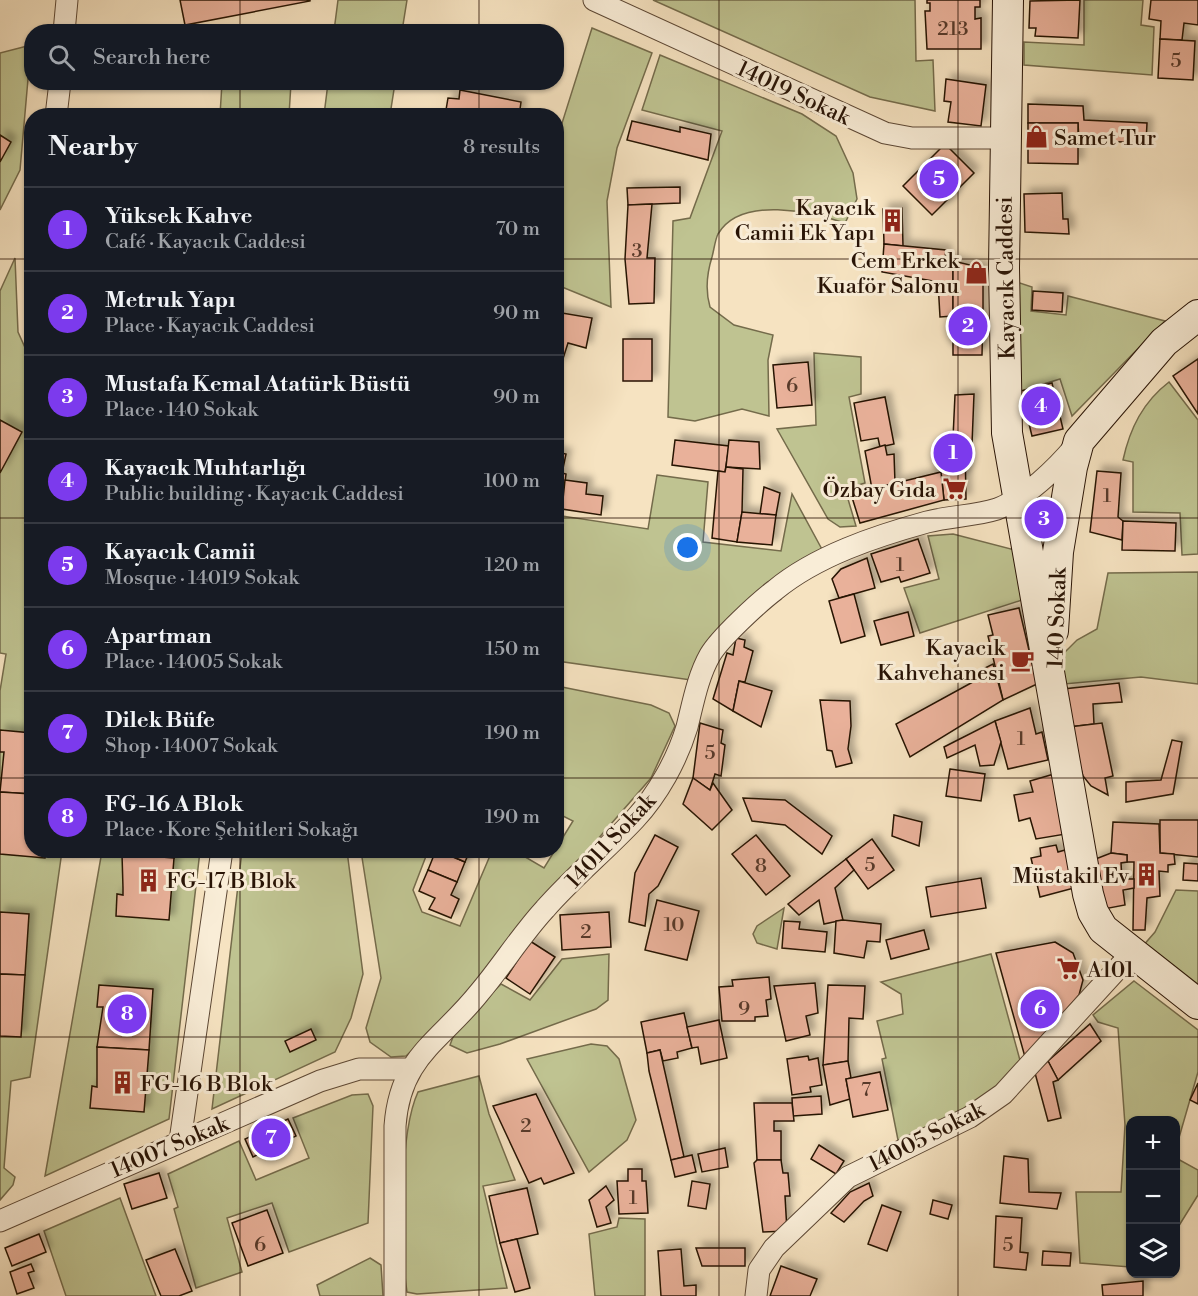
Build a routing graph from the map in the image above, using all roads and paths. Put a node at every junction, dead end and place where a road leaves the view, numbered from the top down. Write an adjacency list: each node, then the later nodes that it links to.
1 (67, 0): 4 (street)
2 (594, 0): 7 (street, 14019 Sokak)
3 (1008, 0): 7 (main road, Kayacık Caddesi)
4 (65, 24)
5 (59, 90): 6 (street)
6 (57, 108)
7 (1005, 138): 10 (main road, Kayacık Caddesi)
8 (1198, 315): 9 (main road, 140 Sokak)
9 (1079, 441): 10 (street, 140 Sokak); 11 (main road, 140 Sokak)
10 (1018, 497): 11 (main road, Kayacık Caddesi); 15 (street, 14011 Sokak)
11 (1054, 689): 13 (main road, Kayacık Caddesi)
12 (221, 858): 16 (street)
13 (1132, 953): 14 (main road, Kayacık Caddesi); 19 (street, 14005 Sokak)
14 (1198, 1005)
15 (411, 1069): 16 (street, 14007 Sokak); 18 (street, 14011 Sokak)
16 (180, 1141): 17 (street, 14007 Sokak)
17 (0, 1221)
18 (395, 1296)
19 (756, 1296)

